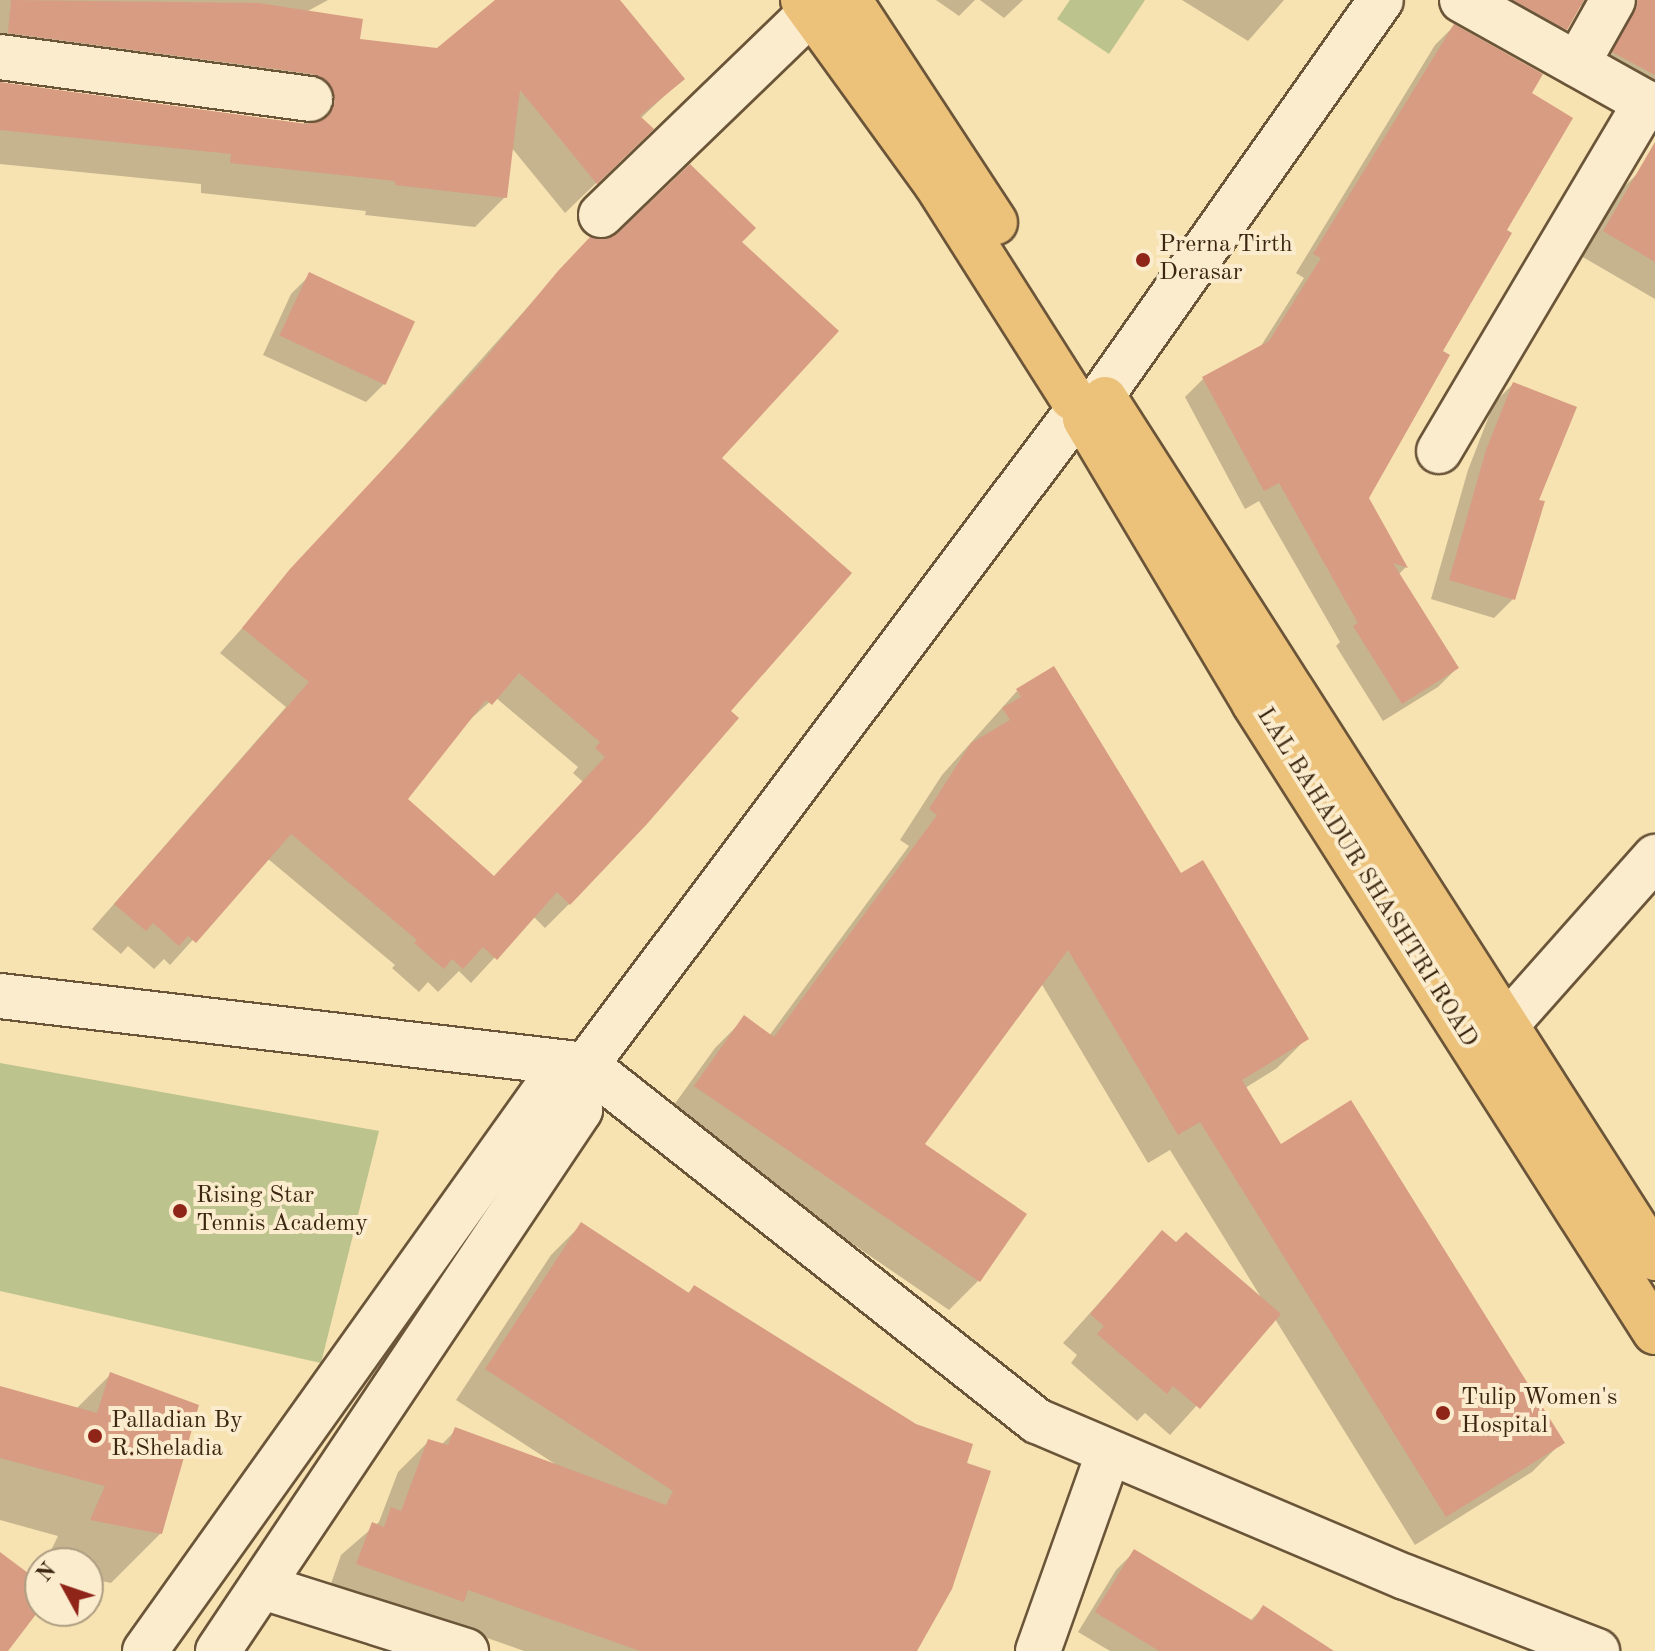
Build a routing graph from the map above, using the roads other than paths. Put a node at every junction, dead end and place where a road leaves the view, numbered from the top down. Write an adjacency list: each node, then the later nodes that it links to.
1 (1381, 0): 10 (street)
2 (1462, 0): 6 (street)
3 (1613, 0): 6 (street)
4 (821, 4): 9 (street); 10 (main road)
5 (0, 57): 7 (street)
6 (1577, 64): 8 (street)
7 (310, 99)
8 (1650, 105): 11 (street)
9 (601, 215)
10 (1089, 402): 14 (main road); 15 (street); 17 (main road, LAL BAHADUR SHASHTRI ROAD)
11 (1439, 451)
12 (1655, 857): 14 (street)
13 (0, 996): 15 (street)
14 (1506, 1025): 16 (main road)
15 (581, 1071): 18 (street); 19 (street); 20 (street)
16 (1655, 1258)
17 (1655, 1332)
18 (1109, 1452): 23 (street); 24 (street)
19 (263, 1587): 21 (street); 22 (street)
20 (145, 1651)
21 (218, 1651)
22 (466, 1651)
23 (1038, 1651)
24 (1597, 1651)

